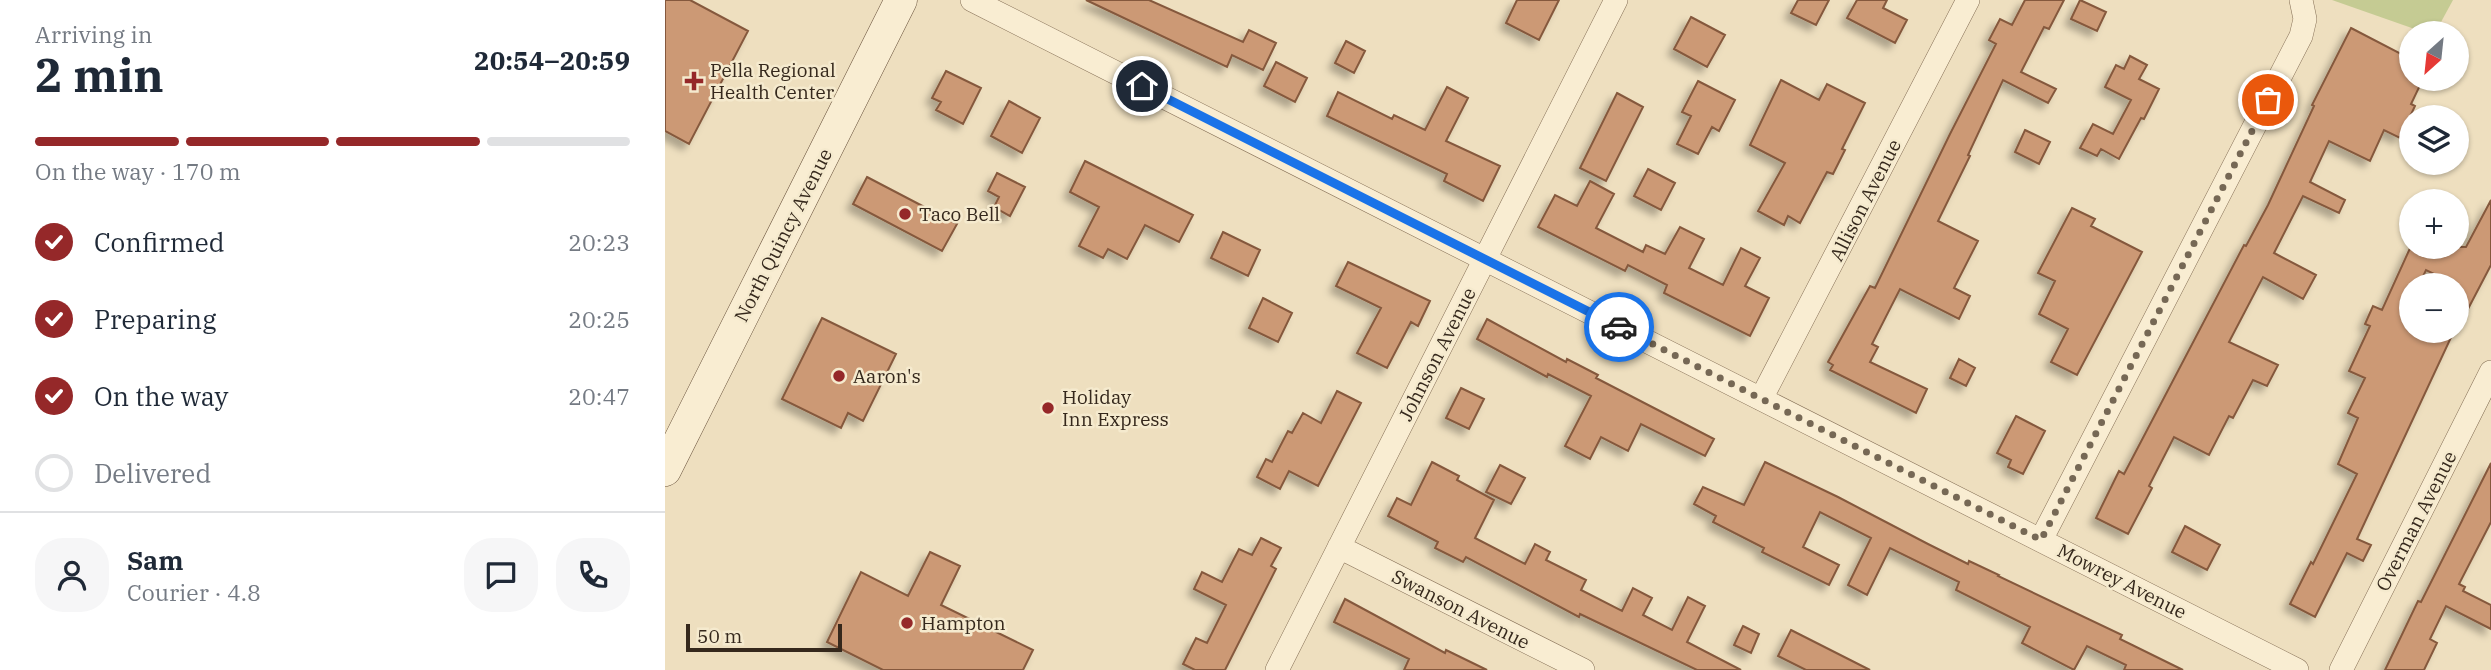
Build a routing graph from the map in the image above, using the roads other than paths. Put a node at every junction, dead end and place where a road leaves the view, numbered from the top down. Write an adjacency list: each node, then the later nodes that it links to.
1 (901, 0): 9 (main road, North Quincy Avenue)
2 (972, 0): 6 (street, Mowrey Avenue)
3 (1616, 0): 6 (street, Johnson Avenue)
4 (1968, 0): 8 (street, Allison Avenue)
5 (2303, 10): 10 (street)
6 (1485, 259): 8 (street, Mowrey Avenue); 11 (street, Johnson Avenue)
7 (2491, 372): 15 (street, Overman Avenue)
8 (1761, 399): 10 (street, Mowrey Avenue)
9 (665, 470)
10 (2041, 540): 14 (street, Mowrey Avenue)
11 (1339, 547): 12 (street, Johnson Avenue); 13 (street, Swanson Avenue)
12 (1277, 670)
13 (1583, 670)
14 (2297, 670)
15 (2341, 670)

